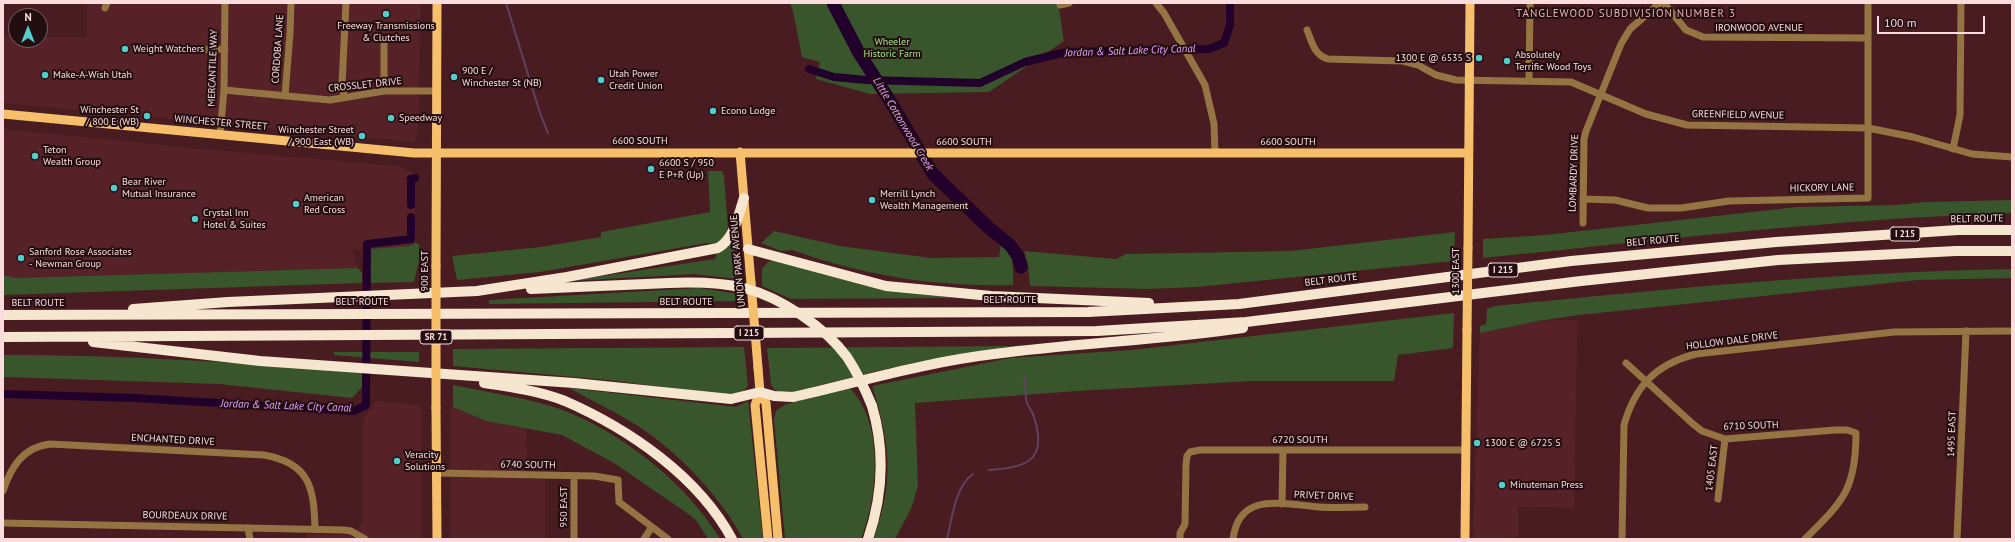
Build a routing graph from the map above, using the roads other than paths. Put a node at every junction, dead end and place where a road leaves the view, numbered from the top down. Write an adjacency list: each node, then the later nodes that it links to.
1 (225, 3): 17 (street, MERCANTILE WAY)
2 (291, 3): 25 (street, CORDOBA LANE)
3 (346, 3): 26 (street)
4 (437, 3): 23 (main road, 900 EAST / SR 71)
5 (1069, 3): 13 (street)
6 (1156, 3): 33 (street)
7 (1470, 3): 19 (main road, 1300 EAST)
8 (1530, 3): 20 (street)
9 (1660, 3): 24 (street, LOMBARDY DRIVE)
10 (1664, 3): 15 (street, IRONWOOD AVENUE)
11 (1868, 3): 15 (street, HICKORY LANE)
12 (1961, 3): 30 (street)
13 (1060, 5)
14 (1307, 30): 19 (street, GREENFIELD AVENUE)
15 (1868, 38): 28 (street, HICKORY LANE)
16 (384, 41): 22 (street)
17 (225, 49): 18 (street); 21 (street, MERCANTILE WAY)
18 (174, 50)
19 (1469, 80): 20 (street, GREENFIELD AVENUE); 34 (main road, 1300 EAST)
20 (1529, 80): 24 (street, GREENFIELD AVENUE)
21 (224, 90): 25 (street, CROSSLET DRIVE); 29 (street, MERCANTILE WAY)
22 (384, 91): 23 (street, CROSSLET DRIVE); 26 (street, CROSSLET DRIVE)
23 (436, 91): 32 (main road, 900 EAST / SR 71)
24 (1600, 94): 28 (street, GREENFIELD AVENUE); 37 (street, LOMBARDY DRIVE)
25 (285, 96): 26 (street, CROSSLET DRIVE)
26 (344, 97)
27 (3, 114): 29 (main road, WINCHESTER STREET)
28 (1868, 128): 30 (street, GREENFIELD AVENUE); 37 (street, HICKORY LANE)
29 (220, 134): 32 (main road, WINCHESTER STREET)
30 (1953, 149): 35 (street, GREENFIELD AVENUE)
31 (740, 152): 32 (main road, 6600 SOUTH); 33 (main road, 6600 SOUTH); 36 (main road, UNION PARK AVENUE)
32 (436, 153): 58 (main road, 900 EAST / SR 71, bridge)
33 (1215, 153): 34 (main road, 6600 SOUTH)
34 (1468, 153): 57 (main road, 1300 EAST, bridge)
35 (2012, 157)
36 (744, 198): 40 (main road, UNION PARK AVENUE); 42 (highway)
37 (1583, 200): 38 (street, LOMBARDY DRIVE)
38 (1583, 223)
39 (2012, 230): 44 (highway, BELT ROUTE / I 215)
40 (748, 249): 44 (highway); 54 (main road, UNION PARK AVENUE, bridge)
41 (2012, 251): 43 (highway, I 215)
42 (478, 291): 46 (highway); 77 (highway, bridge)
43 (1449, 298): 50 (highway, I 215); 54 (highway)
44 (1210, 306): 46 (highway, BELT ROUTE / I 215)
45 (3, 315): 46 (highway, BELT ROUTE / I 215)
46 (47, 315)
47 (1966, 331): 48 (street, HOLLOW DALE DRIVE); 53 (street, HOLLOW DALE DRIVE); 83 (street, 1495 EAST)
48 (2012, 331)
49 (3, 337): 50 (highway, I 215)
50 (47, 337): 52 (highway)
51 (1626, 363): 53 (street, 6710 SOUTH)
52 (401, 371): 54 (highway); 74 (highway)
53 (1646, 381): 55 (street, 6710 SOUTH); 81 (street, HOLLOW DALE DRIVE)
54 (760, 392): 75 (main road, UNION PARK AVENUE); 76 (main road, UNION PARK AVENUE)
55 (1725, 439): 61 (street, 1405 EAST); 82 (street, 6710 SOUTH)
56 (1283, 450): 57 (street, 6720 SOUTH); 62 (street, PRIVET DRIVE); 78 (street, 6720 SOUTH)
57 (1466, 450): 80 (main road, 1300 EAST)
58 (437, 473): 59 (street, 6740 SOUTH); 70 (main road, 900 EAST / SR 71)
59 (574, 476): 65 (street, 6740 SOUTH); 71 (street, 950 EAST)
60 (3, 491): 67 (street, ENCHANTED DRIVE)
61 (1718, 499)
62 (1282, 504): 63 (street, PRIVET DRIVE); 79 (street, PRIVET DRIVE)
63 (1365, 507)
64 (3, 523): 66 (street, BOURDEAUX DRIVE)
65 (652, 527): 72 (street); 73 (street)
66 (248, 528): 67 (street, BOURDEAUX DRIVE); 68 (street)
67 (315, 530): 69 (street, BOURDEAUX DRIVE)
68 (250, 539)
69 (365, 539)
70 (437, 539)
71 (574, 539)
72 (644, 539)
73 (668, 539)
74 (732, 539)
75 (768, 539)
76 (778, 539)
77 (868, 539)
78 (1180, 539)
79 (1233, 539)
80 (1464, 539)
81 (1622, 539)
82 (1805, 539)
83 (1957, 539)

